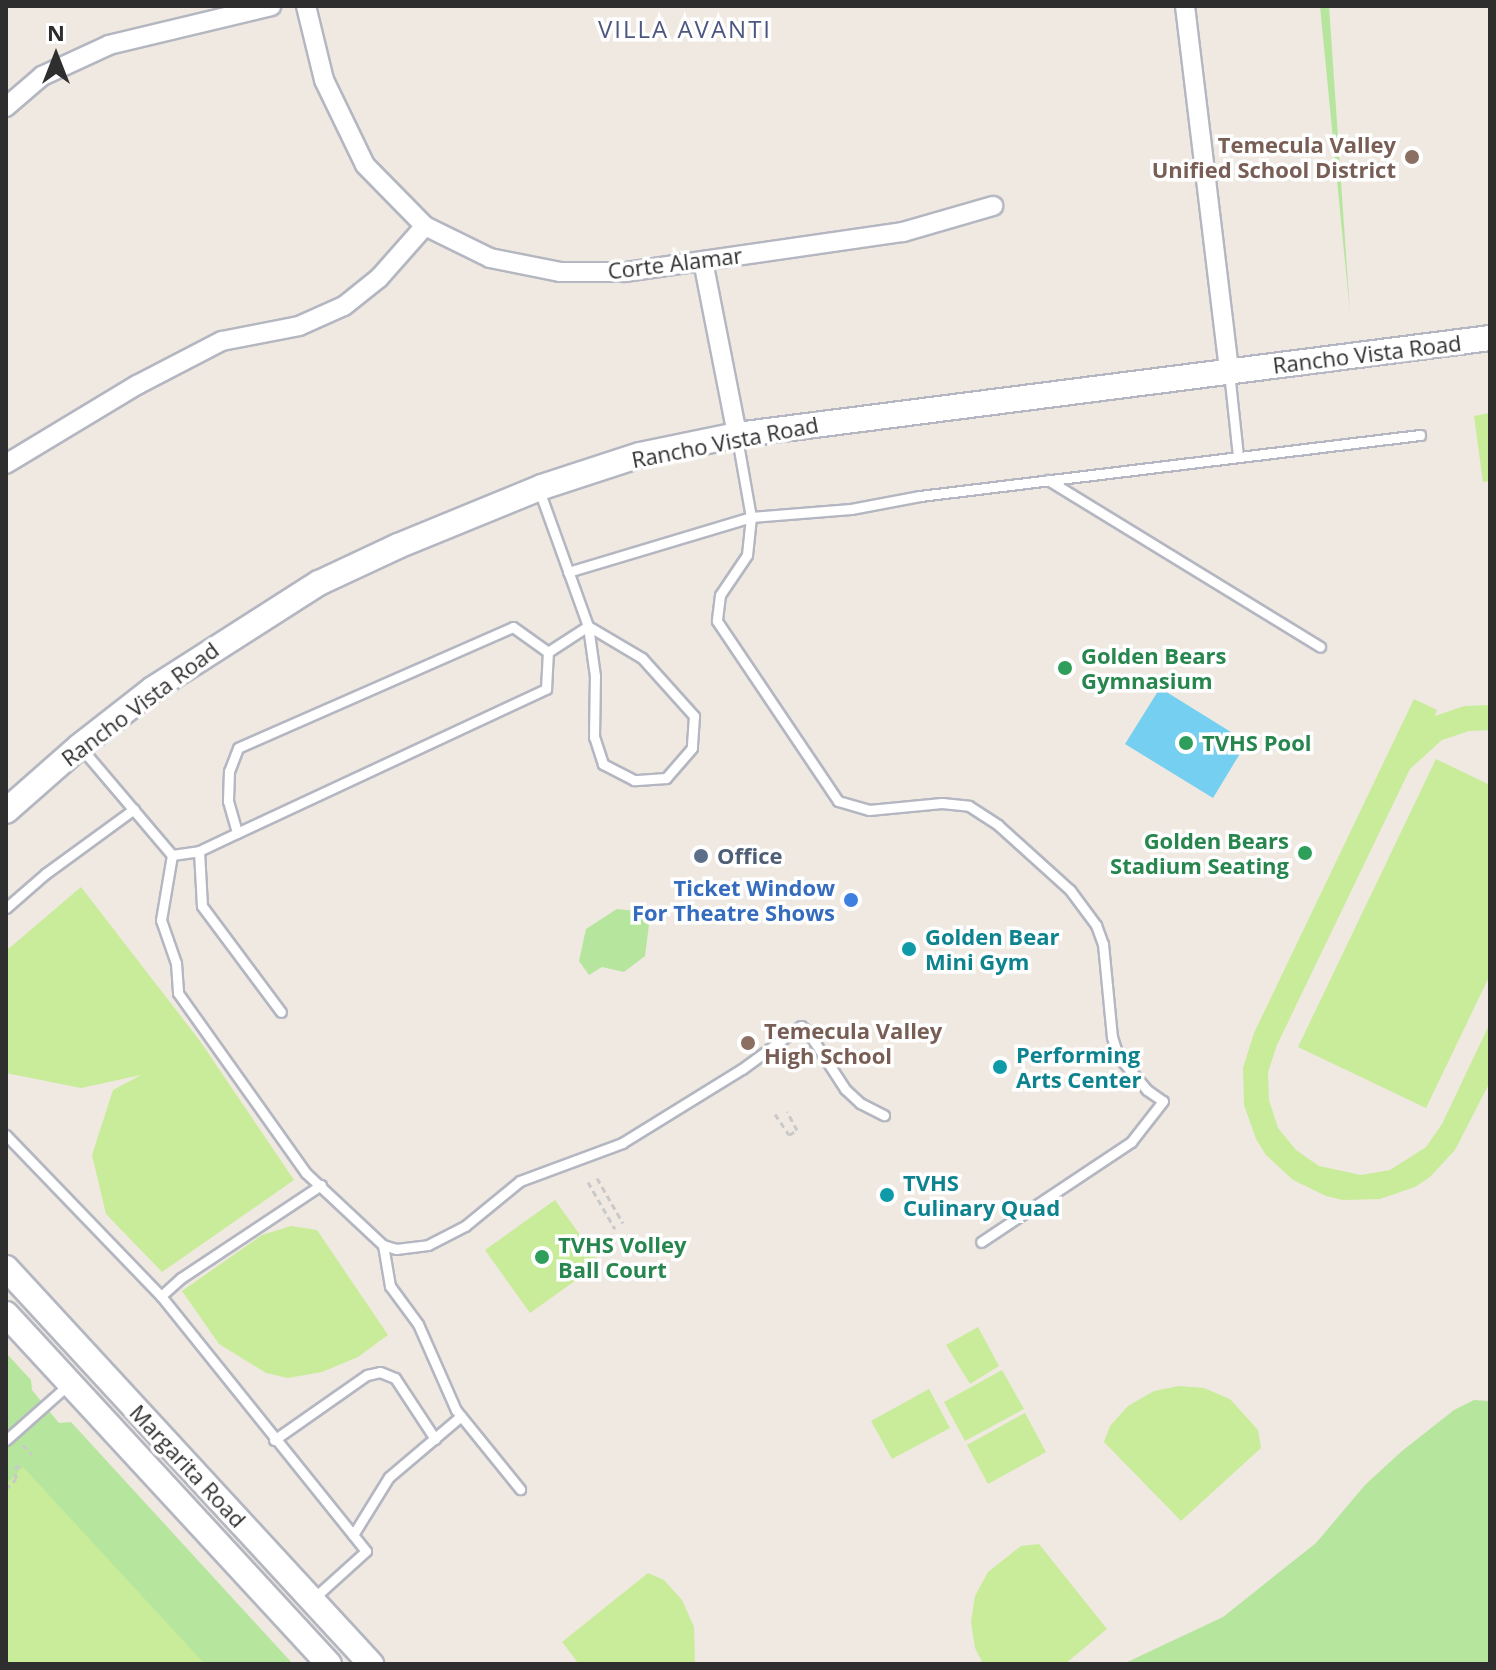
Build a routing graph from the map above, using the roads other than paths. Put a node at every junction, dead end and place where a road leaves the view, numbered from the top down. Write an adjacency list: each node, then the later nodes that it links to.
1 (271, 6): 4 (street)
2 (306, 6): 6 (street, Corte Alamar)
3 (1185, 6): 9 (street)
4 (6, 107)
5 (993, 206): 7 (street, Corte Alamar)
6 (425, 226): 7 (street, Corte Alamar); 13 (street)
7 (703, 261): 10 (street)
8 (1490, 338): 9 (main road, Rancho Vista Road)
9 (1229, 372): 10 (main road, Rancho Vista Road); 12 (lane)
10 (737, 435): 15 (main road, Rancho Vista Road); 16 (lane)
11 (1420, 435): 12 (lane)
12 (1238, 456): 14 (lane)
13 (6, 464)
14 (1048, 480): 16 (lane); 19 (lane)
15 (538, 489): 17 (lane); 21 (main road, Rancho Vista Road)
16 (751, 517): 17 (lane); 32 (lane)
17 (568, 572): 18 (lane)
18 (588, 626): 18 (lane); 20 (lane)
19 (1320, 647)
20 (548, 652): 24 (lane); 24 (lane)
21 (80, 746): 22 (lane); 23 (main road, Rancho Vista Road)
22 (134, 809): 26 (lane); 27 (lane)
23 (6, 811)
24 (237, 833): 25 (lane)
25 (199, 851): 26 (lane); 28 (lane)
26 (172, 855): 31 (lane)
27 (6, 908)
28 (281, 1012)
29 (884, 1115): 33 (lane)
30 (6, 1135): 35 (lane)
31 (321, 1185): 33 (lane); 35 (lane)
32 (981, 1242)
33 (383, 1245): 38 (lane)
34 (6, 1268): 44 (main road, Margarita Road)
35 (161, 1296): 41 (lane)
36 (6, 1314): 37 (main road, Margarita Road)
37 (70, 1383): 40 (lane); 45 (main road, Margarita Road)
38 (461, 1416): 39 (lane); 42 (lane)
39 (435, 1439): 41 (lane); 43 (lane)
40 (6, 1440)
41 (274, 1440): 43 (lane)
42 (520, 1489)
43 (353, 1535): 44 (lane)
44 (312, 1600): 46 (main road, Margarita Road)
45 (329, 1664)
46 (371, 1664)

